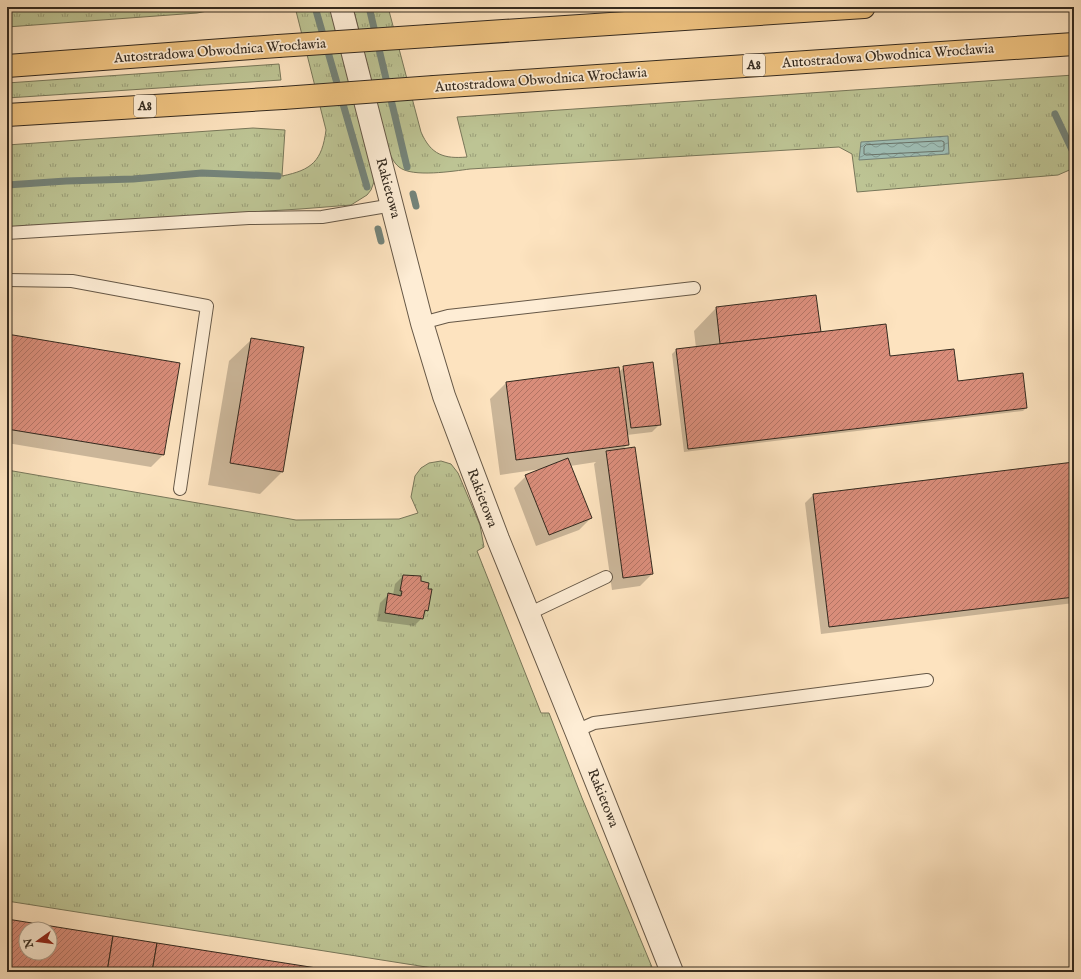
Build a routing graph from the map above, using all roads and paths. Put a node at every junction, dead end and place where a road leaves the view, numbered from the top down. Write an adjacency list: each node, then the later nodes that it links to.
1 (341, 7): 6 (street, Rakietowa)
2 (864, 7): 4 (highway, Autostradowa Obwodnica Wrocławia, bridge)
3 (1074, 44): 5 (highway, Autostradowa Obwodnica Wrocławia / A8, bridge)
4 (7, 66)
5 (7, 115)
6 (393, 205): 7 (lane); 10 (street, Rakietowa)
7 (7, 233)
8 (7, 280): 11 (lane)
9 (694, 288): 10 (lane)
10 (422, 323): 13 (street, Rakietowa)
11 (180, 489)
12 (606, 577): 13 (lane)
13 (528, 614): 15 (street, Rakietowa)
14 (927, 680): 15 (lane)
15 (576, 731): 16 (street, Rakietowa)
16 (672, 972)

